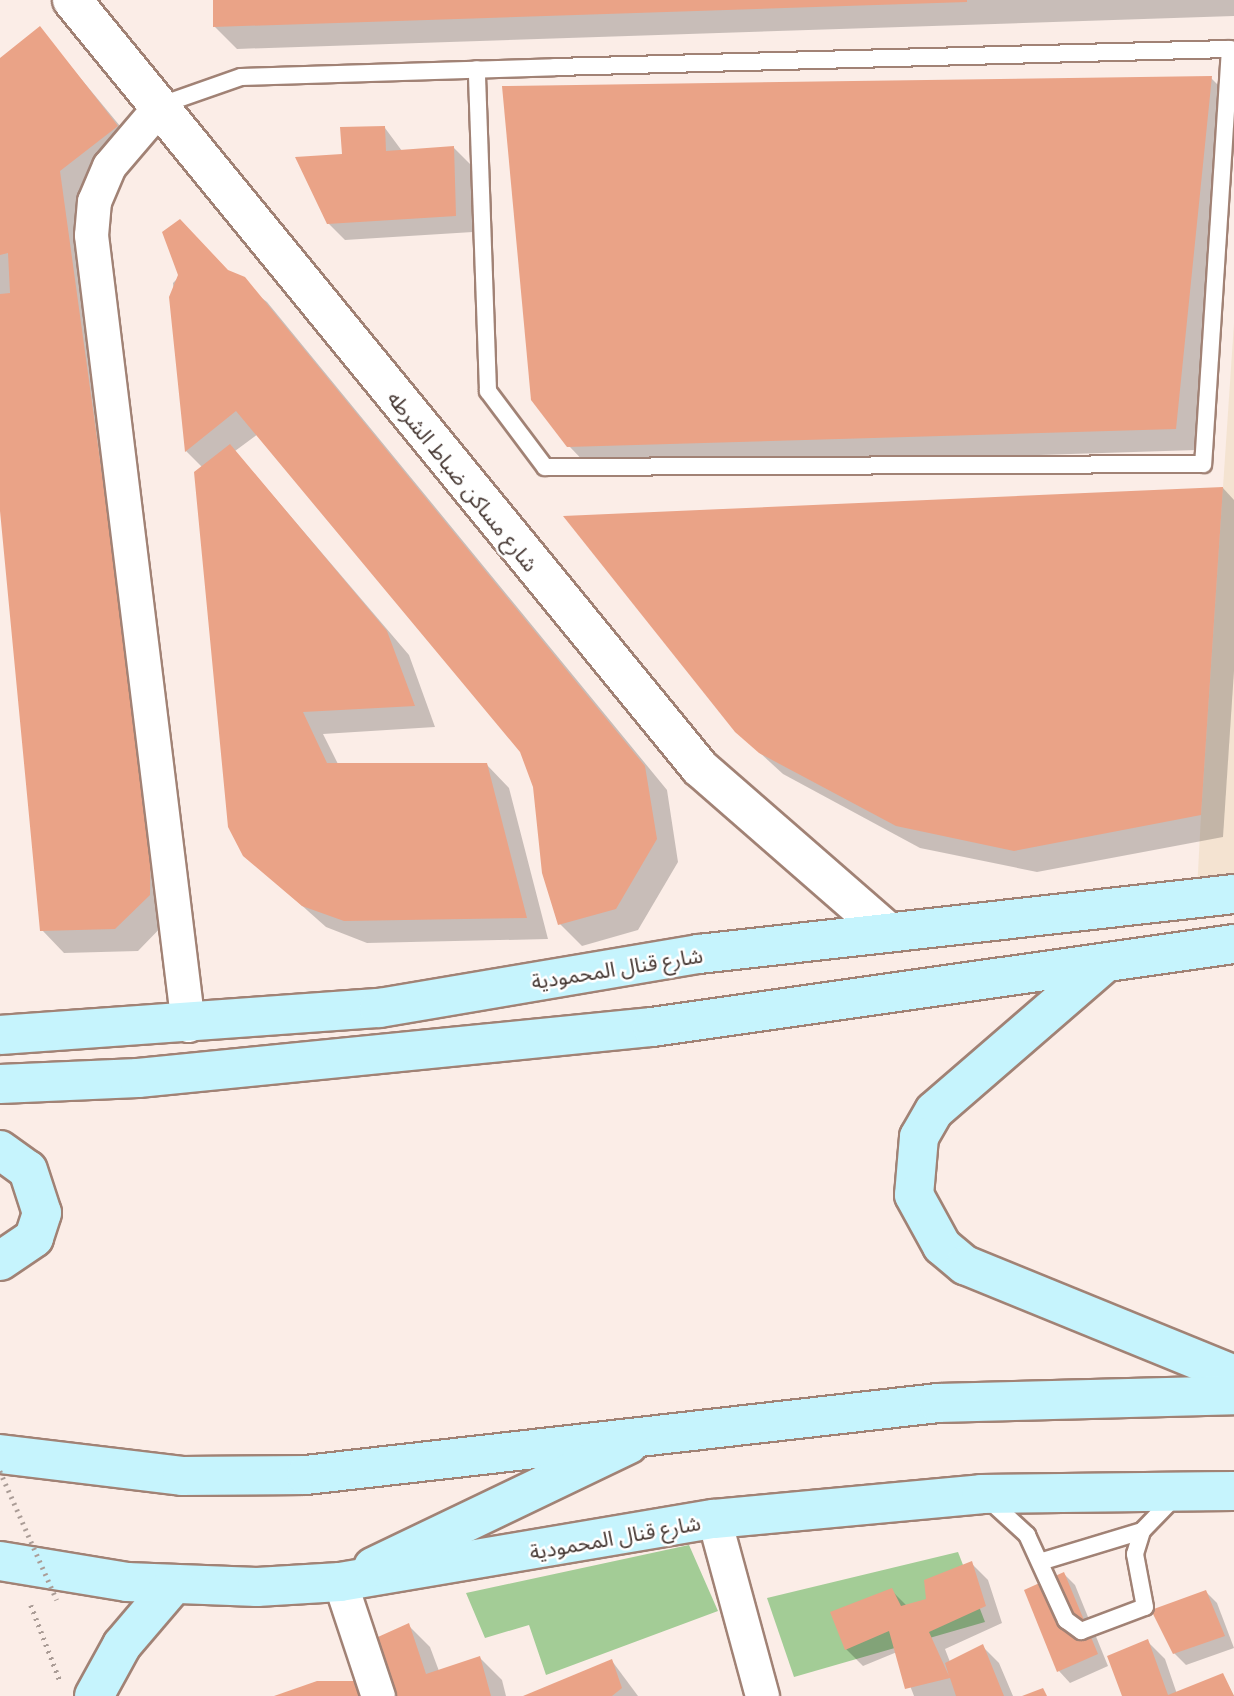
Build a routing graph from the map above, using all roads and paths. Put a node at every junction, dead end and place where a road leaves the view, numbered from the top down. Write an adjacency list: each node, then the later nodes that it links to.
1 (72, 0): 3 (street, شارع مساكن ضباط الشرطه)
2 (477, 69): 2 (lane); 3 (lane)
3 (162, 105): 5 (street, شارع مساكن ضباط الشرطه); 8 (street)
4 (1234, 894): 5 (main road, شارع قنال المحمودية)
5 (887, 930): 8 (main road, شارع قنال المحمودية)
6 (1234, 944): 7 (main road)
7 (1105, 963): 10 (main road); 13 (main road)
8 (188, 1025): 9 (main road, شارع قنال المحمودية)
9 (0, 1035)
10 (0, 1084)
11 (0, 1150): 12 (main road)
12 (0, 1261)
13 (1234, 1375)
14 (1234, 1395): 15 (main road)
15 (656, 1431): 16 (main road); 25 (main road)
16 (0, 1454)
17 (0, 1471): 27 (path, bridge)
18 (1196, 1491): 19 (main road, شارع قنال المحمودية); 20 (main road, شارع قنال المحمودية); 22 (lane)
19 (1234, 1491)
20 (981, 1494): 21 (main road, شارع قنال المحمودية); 23 (lane)
21 (714, 1519): 25 (main road, شارع قنال المحمودية); 31 (street)
22 (1142, 1531): 23 (lane); 23 (lane)
23 (1042, 1561)
24 (8, 1563): 26 (main road, شارع قنال المحمودية); 28 (path)
25 (340, 1583): 26 (main road, شارع قنال المحمودية); 30 (street)
26 (174, 1584): 29 (main road)
27 (57, 1600)
28 (66, 1696)
29 (94, 1696)
30 (378, 1696)
31 (762, 1696)

